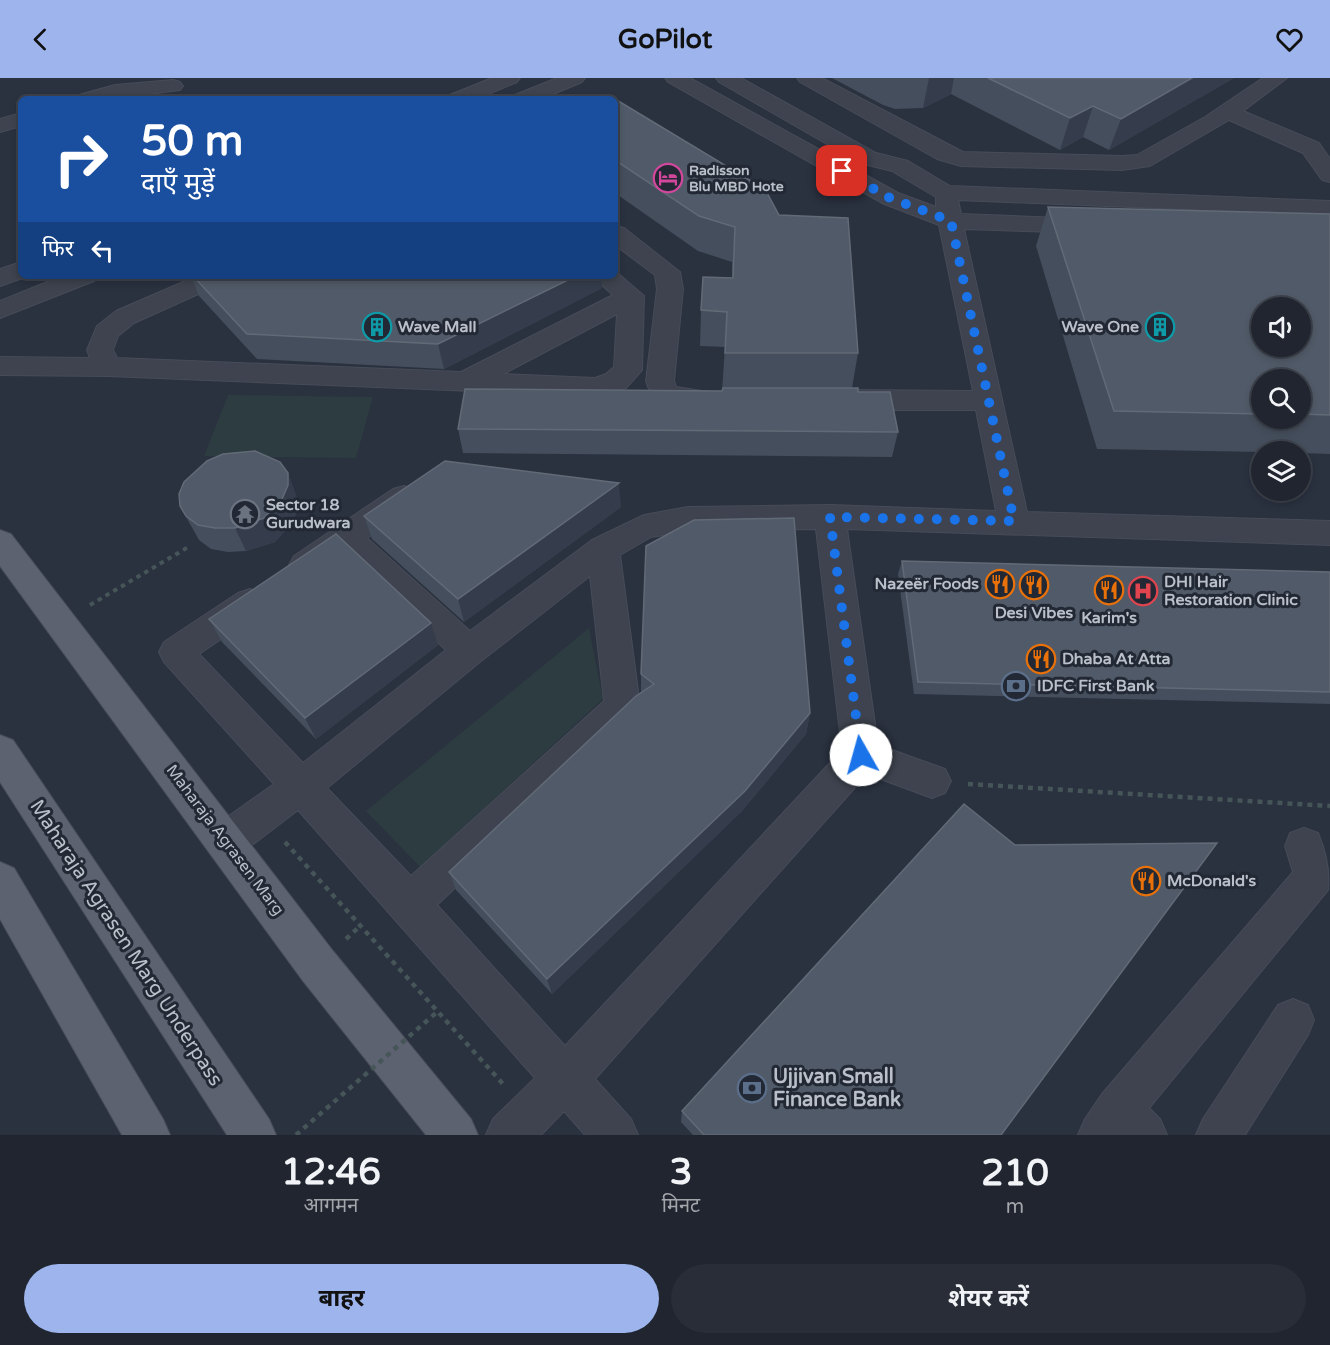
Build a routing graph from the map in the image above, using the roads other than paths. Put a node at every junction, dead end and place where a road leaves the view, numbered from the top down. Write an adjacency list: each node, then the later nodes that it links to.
1 (510, 78): 10 (street)
2 (575, 78): 11 (street)
3 (675, 78): 12 (street)
4 (807, 78): 17 (street)
5 (1277, 78): 13 (street)
6 (735, 83): 12 (street); 16 (street)
7 (173, 86): 8 (street)
8 (133, 93): 9 (street)
9 (96, 96)
10 (465, 96)
11 (530, 96)
12 (715, 100): 18 (street)
13 (1228, 112): 17 (street); 20 (street)
14 (18, 121): 15 (street)
15 (0, 126)
16 (814, 128): 18 (street); 19 (street)
17 (906, 133): 19 (street)
18 (790, 142): 23 (street)
19 (868, 158): 21 (street)
20 (1330, 175)
21 (945, 193): 22 (street); 23 (street)
22 (1330, 208)
23 (951, 221): 24 (street); 38 (street)
24 (1116, 227)
25 (618, 235): 36 (street)
26 (18, 271): 27 (street)
27 (0, 278)
28 (78, 279): 32 (street)
29 (211, 279): 34 (street)
30 (609, 279): 31 (street)
31 (631, 296): 35 (street); 35 (street)
32 (0, 310)
33 (0, 366): 34 (street)
34 (108, 367): 35 (street)
35 (464, 383)
36 (730, 400)
37 (824, 400): 38 (street)
38 (989, 401): 41 (street)
39 (414, 490): 43 (street)
40 (830, 517): 41 (street); 45 (street); 48 (street)
41 (1014, 521): 42 (street)
42 (1330, 533)
43 (346, 537): 46 (street); 50 (street)
44 (0, 542): 51 (main road, Maharaja Agrasen Marg)
45 (603, 549): 46 (street); 54 (street)
46 (469, 651): 50 (street)
47 (0, 751): 60 (main road, Maharaja Agrasen Marg Underpass)
48 (861, 755): 49 (street); 56 (street)
49 (932, 782)
50 (300, 786): 51 (street); 54 (street)
51 (226, 841): 61 (main road, Maharaja Agrasen Marg)
52 (1316, 871): 58 (street)
53 (0, 881): 59 (main road)
54 (410, 904): 56 (street)
55 (1293, 1020): 63 (street)
56 (564, 1080): 57 (street); 62 (street)
57 (519, 1124)
58 (1121, 1127)
59 (147, 1135)
60 (253, 1135)
61 (455, 1135)
62 (615, 1135)
63 (1219, 1135)

